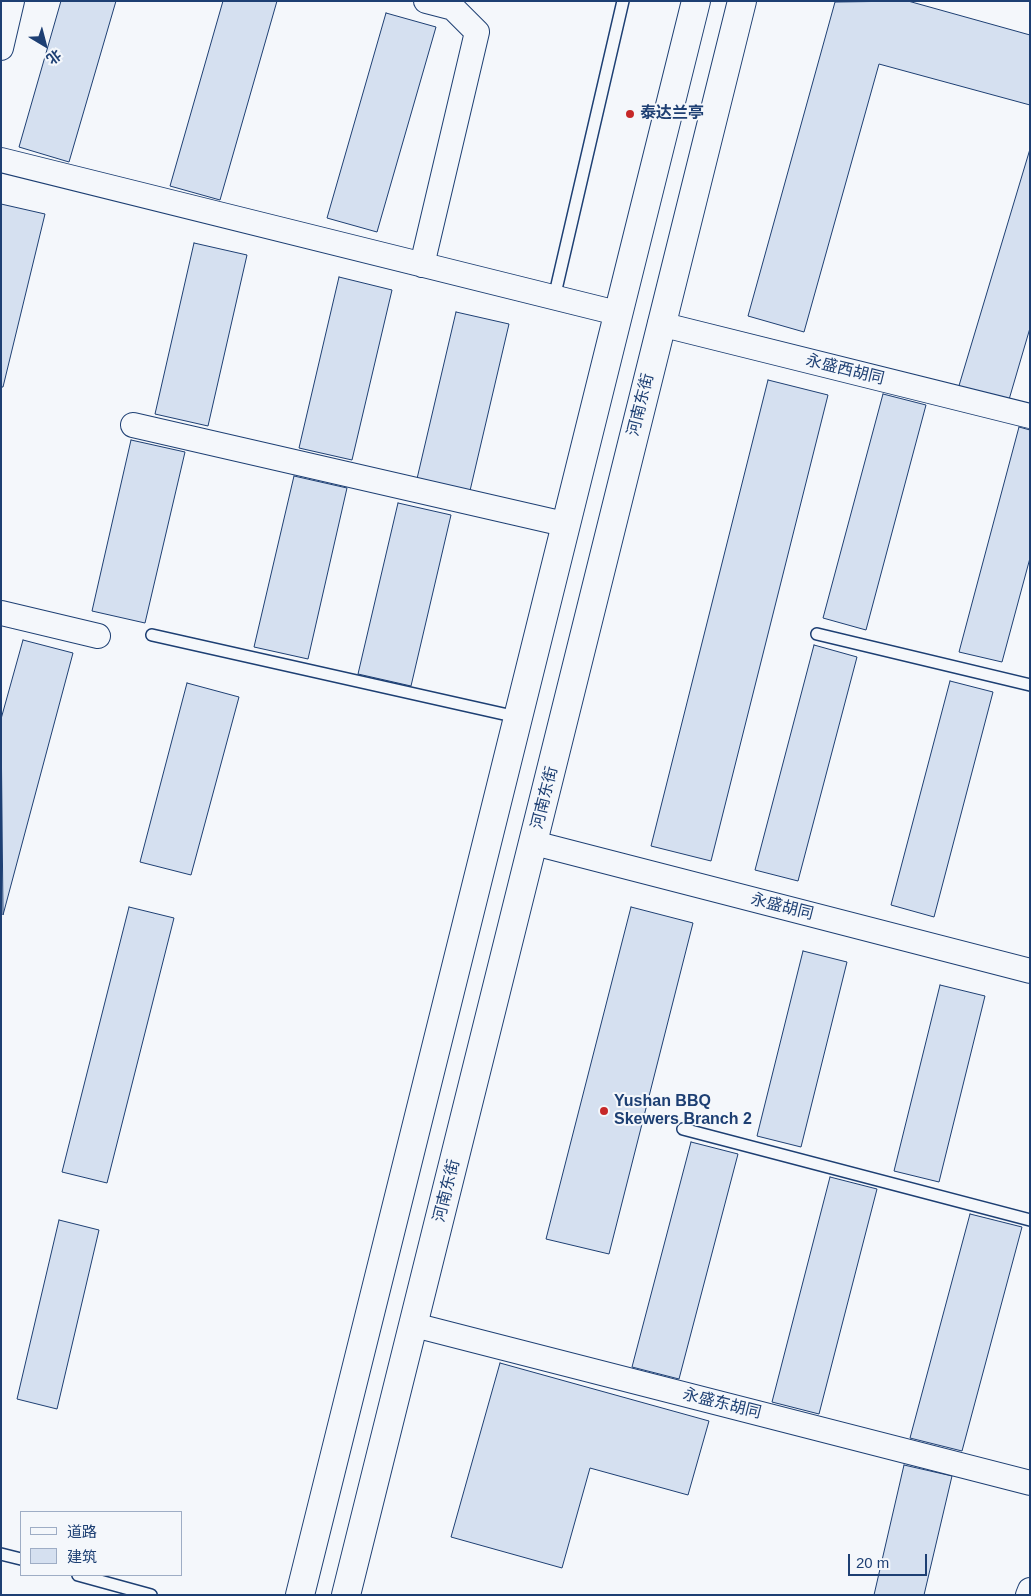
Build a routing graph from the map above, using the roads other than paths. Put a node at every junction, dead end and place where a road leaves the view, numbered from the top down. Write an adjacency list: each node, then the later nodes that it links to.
1 (12, 1): 6 (street)
2 (426, 1): 8 (street)
3 (623, 1): 9 (lane)
4 (696, 1): 10 (main road)
5 (742, 1): 11 (main road, 河南东街)
6 (1, 48)
7 (1, 160): 8 (street)
8 (422, 265): 9 (street)
9 (554, 298): 10 (street)
10 (617, 313): 14 (main road)
11 (660, 324): 12 (street, 永盛西胡同); 21 (main road, 河南东街)
12 (1030, 416)
13 (134, 425): 14 (street)
14 (564, 524): 20 (main road)
15 (1, 613): 18 (street)
16 (817, 634): 19 (lane)
17 (152, 635): 20 (lane)
18 (98, 636)
19 (1030, 685)
20 (517, 717): 32 (main road)
21 (534, 843): 22 (street, 永盛胡同); 25 (main road, 河南东街)
22 (1030, 971)
23 (683, 1129): 24 (lane)
24 (1030, 1220)
25 (414, 1325): 26 (street, 永盛东胡同); 33 (main road, 河南东街)
26 (1030, 1483)
27 (1, 1554): 28 (lane)
28 (20, 1559)
29 (82, 1576): 31 (lane)
30 (1030, 1590): 34 (street)
31 (151, 1595)
32 (300, 1595)
33 (346, 1595)
34 (1028, 1595)

